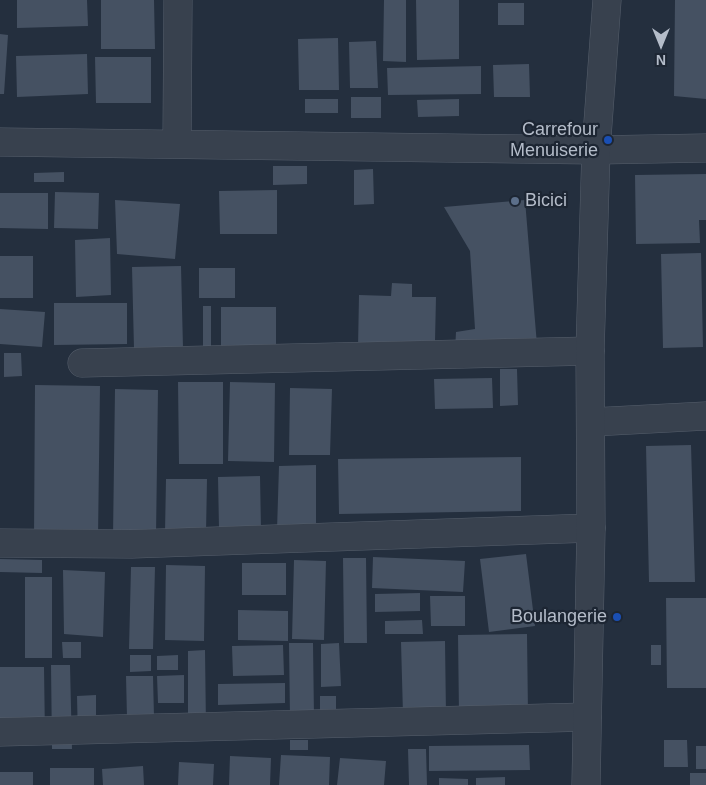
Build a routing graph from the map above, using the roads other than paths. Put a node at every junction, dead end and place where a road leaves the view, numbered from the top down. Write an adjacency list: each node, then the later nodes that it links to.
1 (178, 0): 4 (street)
2 (607, 0): 6 (street)
3 (0, 142): 4 (street)
4 (177, 144): 6 (street)
5 (706, 148): 6 (street)
6 (596, 150): 7 (street)
7 (590, 351): 8 (street); 10 (street)
8 (82, 363)
9 (706, 416): 10 (street)
10 (592, 422): 11 (street)
11 (591, 528): 12 (street); 13 (street)
12 (0, 543)
13 (587, 717): 14 (street); 15 (street)
14 (0, 732)
15 (586, 785)

